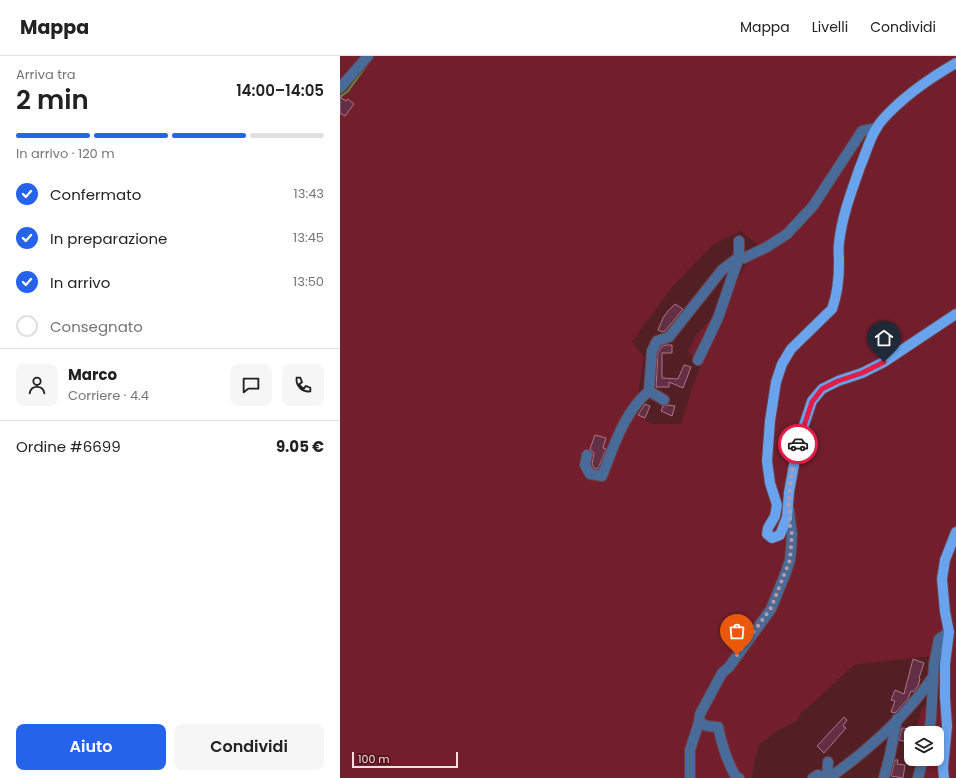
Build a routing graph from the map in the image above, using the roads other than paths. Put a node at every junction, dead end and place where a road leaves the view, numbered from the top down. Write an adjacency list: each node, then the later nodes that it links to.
1 (368, 56): 3 (street)
2 (956, 63): 4 (main road)
3 (340, 88)
4 (877, 128): 6 (street); 12 (main road)
5 (739, 242): 6 (street)
6 (739, 257): 8 (street); 9 (street)
7 (956, 314): 12 (main road)
8 (698, 360)
9 (649, 391): 10 (street); 11 (street)
10 (664, 400)
11 (587, 455)
12 (788, 508): 17 (street)
13 (956, 532): 14 (main road)
14 (949, 632): 15 (street); 27 (main road)
15 (933, 677): 16 (street); 18 (street)
16 (897, 719): 24 (street); 25 (street)
17 (699, 722): 21 (street); 22 (street)
18 (930, 726)
19 (828, 762): 24 (street)
20 (921, 766): 26 (street)
21 (690, 778)
22 (739, 778)
23 (813, 778): 24 (street)
24 (827, 778)
25 (884, 778)
26 (918, 778)
27 (944, 778)

